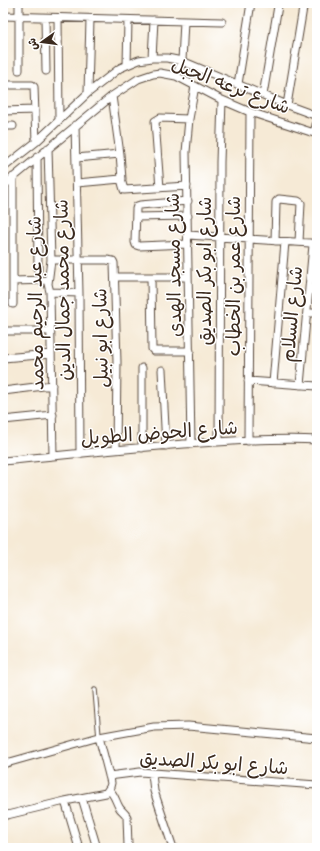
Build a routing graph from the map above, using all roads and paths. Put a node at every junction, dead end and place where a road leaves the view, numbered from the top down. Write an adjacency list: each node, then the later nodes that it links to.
1 (19, 3): 6 (street)
2 (251, 3): 20 (street)
3 (278, 6): 24 (street)
4 (304, 8): 27 (street)
5 (3, 16): 6 (street)
6 (18, 17): 7 (street); 17 (street)
7 (45, 18): 8 (street); 18 (street)
8 (58, 18): 9 (street); 33 (street)
9 (90, 19): 10 (street); 23 (street)
10 (128, 20): 11 (street); 16 (street)
11 (154, 20): 12 (street); 14 (street)
12 (184, 21): 13 (street); 15 (street)
13 (222, 22)
14 (152, 58): 15 (street, شارع ترعه الجبل); 16 (street, شارع ترعه الجبل)
15 (182, 61): 19 (street); 20 (street, شارع ترعه الجبل)
16 (127, 65): 23 (street, شارع ترعه الجبل)
17 (19, 70)
18 (46, 71)
19 (176, 76): 22 (street, شارع ترعه الجبل); 25 (street, شارع ترعه الجبل)
20 (238, 84): 24 (street, شارع ترعه الجبل)
21 (3, 85): 28 (street)
22 (195, 86): 26 (street, شارع ترعه الجبل); 32 (street, شارع مسجد الهدى)
23 (88, 93): 33 (street, شارع ترعه الجبل)
24 (263, 95): 27 (street, شارع ترعه الجبل)
25 (112, 96): 35 (street, شارع ترعه الجبل); 41 (street)
26 (222, 100): 30 (street, شارع ترعه الجبل); 55 (street, شارع ابو بكر الصديق)
27 (287, 105): 31 (street, شارع ترعه الجبل)
28 (35, 110): 29 (street); 39 (street)
29 (3, 111)
30 (250, 112): 38 (street, شارع ترعه الجبل); 56 (street, شارع عمر بن الخطاب)
31 (317, 116)
32 (189, 119): 49 (street, شارع مسجد الهدى); 50 (street)
33 (59, 120): 39 (street, شارع ترعه الجبل)
34 (317, 121): 38 (street)
35 (75, 125): 40 (street, شارع ترعه الجبل); 43 (street, شارع محمد جمال الدين)
36 (3, 126): 37 (street)
37 (13, 126)
38 (316, 134)
39 (36, 142): 44 (street, شارع ترعه الجبل)
40 (48, 148): 42 (street, شارع ترعه الجبل); 61 (street, شارع عبد الرحيم محمد)
41 (120, 154): 43 (street); 46 (street)
42 (37, 158): 45 (street, شارع ترعه الجبل); 64 (street)
43 (76, 158): 47 (street, شارع محمد جمال الدين)
44 (3, 168)
45 (13, 177): 48 (street, شارع ترعه الجبل); 69 (street)
46 (122, 179): 47 (street); 50 (street)
47 (77, 183): 62 (street, شارع محمد جمال الدين)
48 (3, 186)
49 (188, 186): 50 (street); 51 (street, شارع مسجد الهدى)
50 (160, 188)
51 (188, 201): 52 (street, شارع مسجد الهدى); 53 (street)
52 (188, 216): 53 (street); 54 (street, شارع مسجد الهدى)
53 (136, 217): 60 (street)
54 (188, 234): 55 (street); 60 (street, شارع مسجد الهدى)
55 (220, 236): 56 (street); 92 (street, شارع ابو بكر الصديق)
56 (250, 238): 57 (street); 82 (street, شارع عمر بن الخطاب)
57 (275, 241): 58 (street); 59 (street)
58 (284, 242): 59 (street); 83 (street)
59 (299, 242): 63 (street, شارع السلام)
60 (188, 244): 67 (street, شارع مسجد الهدى)
61 (51, 260): 62 (street); 68 (street, شارع عبد الرحيم محمد)
62 (79, 260): 65 (street, شارع ابو نبيل); 71 (street, شارع محمد جمال الدين)
63 (314, 266): 73 (street, شارع السلام)
64 (38, 270)
65 (115, 277): 66 (street); 96 (street, شارع ابو نبيل)
66 (151, 277): 67 (street); 77 (street)
67 (188, 277): 77 (street, شارع مسجد الهدى)
68 (48, 280): 69 (street); 70 (street, شارع عبد الرحيم محمد)
69 (13, 281): 72 (street)
70 (50, 292): 71 (street); 75 (street, شارع عبد الرحيم محمد)
71 (79, 293): 97 (street, شارع محمد جمال الدين)
72 (13, 304)
73 (307, 313): 74 (street); 85 (street, شارع السلام)
74 (317, 313)
75 (50, 330): 76 (street); 78 (street, شارع عبد الرحيم محمد)
76 (3, 331)
77 (190, 351): 93 (street, شارع مسجد الهدى)
78 (51, 354): 79 (street); 84 (street, شارع عبد الرحيم محمد)
79 (3, 358)
80 (142, 368): 95 (street)
81 (162, 370): 94 (street)
82 (248, 381): 83 (street); 91 (street, شارع عمر بن الخطاب)
83 (273, 383): 85 (street)
84 (52, 385): 87 (street); 88 (street, شارع عبد الرحيم محمد)
85 (300, 385): 86 (street)
86 (317, 386)
87 (3, 391)
88 (52, 415): 89 (street); 98 (street, شارع عبد الرحيم محمد)
89 (3, 420)
90 (317, 440): 91 (street, شارع الحوض الطويل)
91 (248, 441): 92 (street, شارع الحوض الطويل)
92 (219, 442): 93 (street, شارع الحوض الطويل)
93 (191, 444): 94 (street, شارع الحوض الطويل)
94 (166, 446): 95 (street, شارع الحوض الطويل)
95 (142, 448): 96 (street, شارع الحوض الطويل)
96 (116, 450): 97 (street, شارع الحوض الطويل)
97 (80, 454): 98 (street, شارع الحوض الطويل)
98 (54, 456): 99 (street, شارع الحوض الطويل)
99 (3, 461)
100 (95, 690): 101 (lane)
101 (99, 737): 102 (street); 103 (street); 105 (street)
102 (317, 738)
103 (3, 764)
104 (152, 774): 105 (street, شارع ابو بكر الصديق); 106 (street, شارع ابو بكر الصديق); 114 (street)
105 (110, 776): 107 (street)
106 (317, 785)
107 (109, 790): 108 (street); 111 (street)
108 (82, 798): 109 (street); 113 (street)
109 (65, 801): 110 (street); 112 (street)
110 (3, 816)
111 (128, 846)
112 (79, 848)
113 (97, 848)
114 (173, 848)

